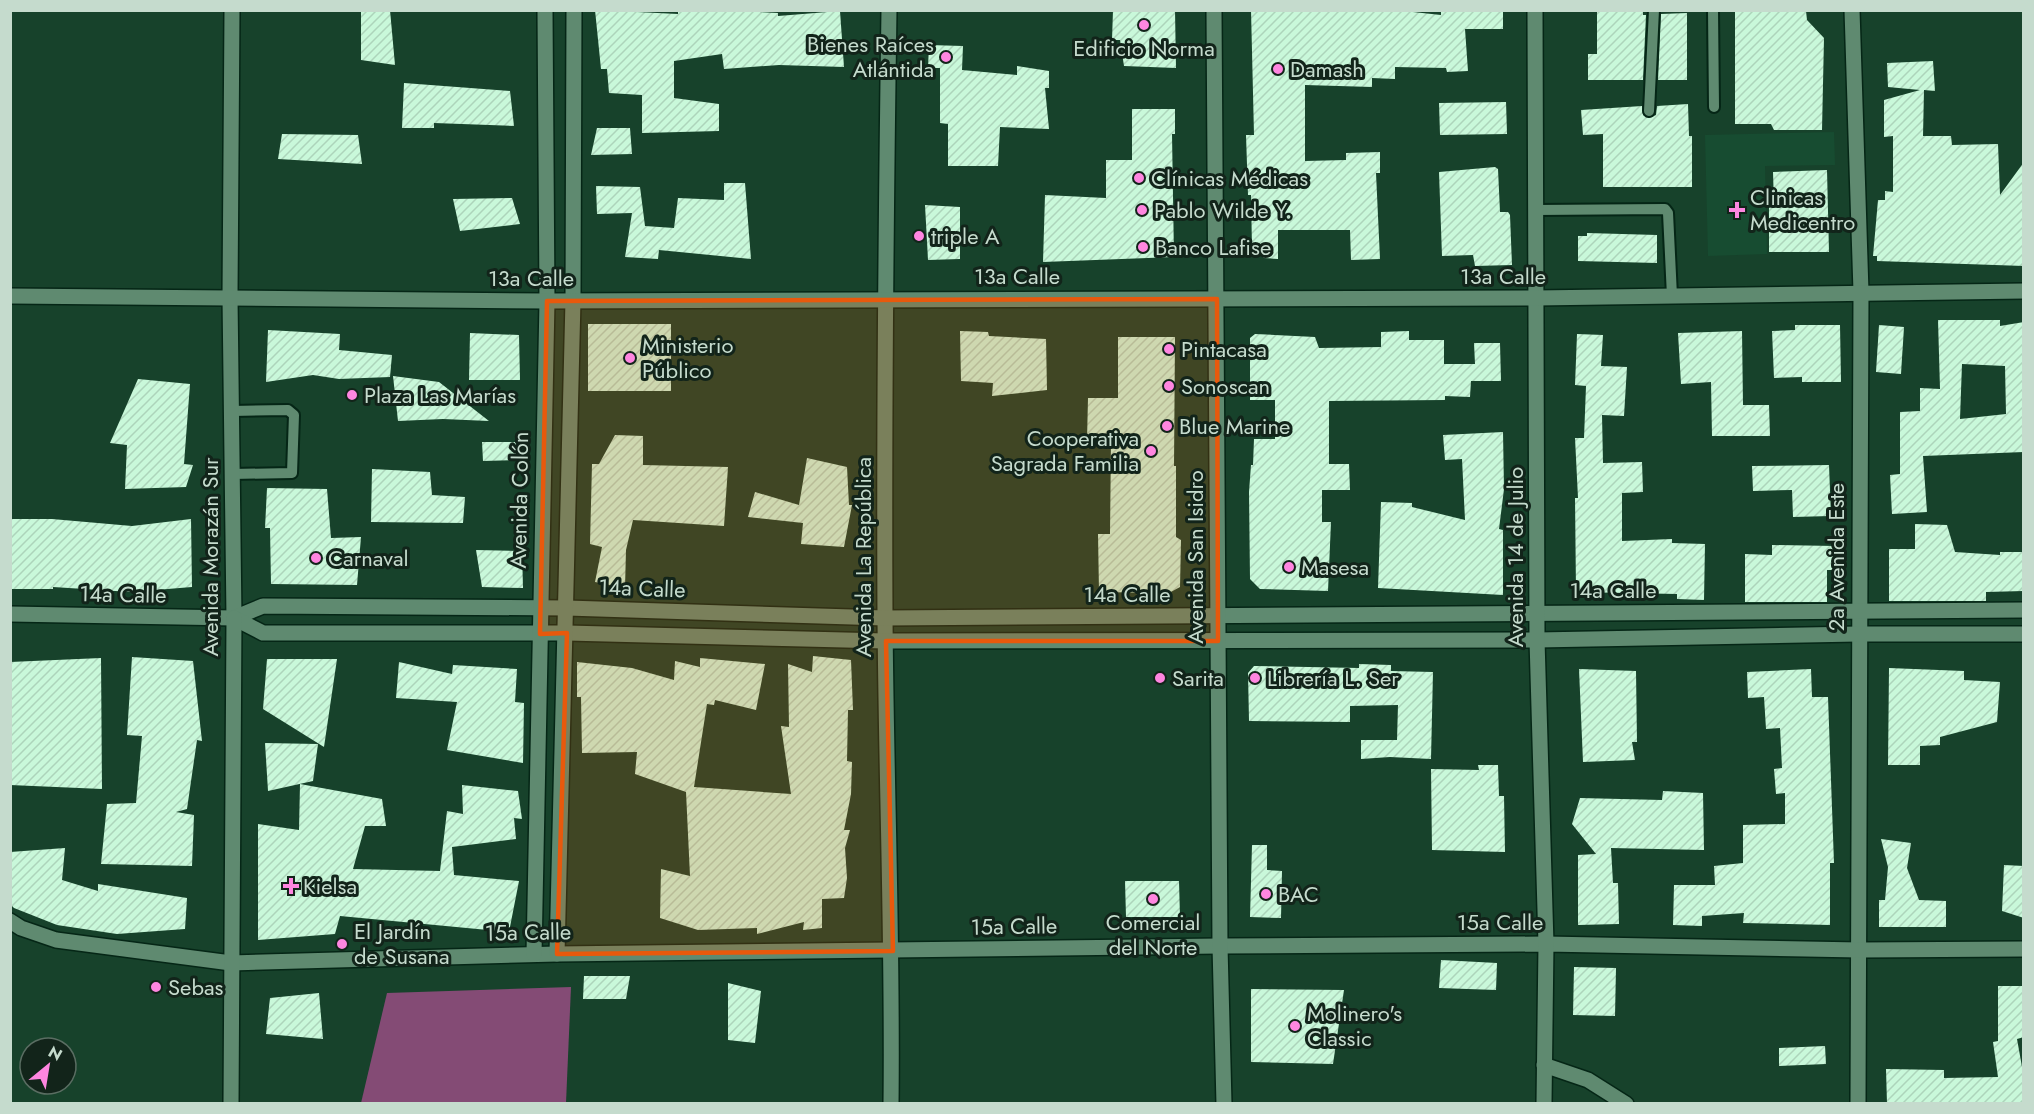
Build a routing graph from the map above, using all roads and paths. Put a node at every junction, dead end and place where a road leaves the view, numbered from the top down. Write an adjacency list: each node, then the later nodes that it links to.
1 (231, 10): 17 (street, Avenida Morazán Sur)
2 (544, 10): 22 (street, Avenida Colón)
3 (574, 10): 21 (street)
4 (889, 10): 18 (street, Avenida La República)
5 (1214, 10): 20 (street, Avenida San Isidro)
6 (1535, 10): 12 (street, Avenida 14 de Julio)
7 (1654, 10): 11 (lane)
8 (1713, 10): 10 (lane)
9 (1852, 10): 14 (street, 2a Avenida Este)
10 (1714, 107)
11 (1649, 111)
12 (1536, 210): 16 (lane); 19 (street, Avenida 14 de Julio)
13 (2024, 291): 14 (street, 13a Calle)
14 (1861, 292): 16 (street, 13a Calle); 28 (street, 2a Avenida Este)
15 (10, 296): 17 (street, 13a Calle)
16 (1672, 296): 19 (street, 13a Calle)
17 (230, 297): 22 (street, 13a Calle); 23 (street, Avenida Morazán Sur)
18 (885, 298): 20 (street, 13a Calle); 21 (street, 13a Calle); 33 (street, Avenida La República)
19 (1536, 298): 20 (street, 13a Calle); 29 (street, Avenida 14 de Julio)
20 (1217, 299): 31 (street, Avenida San Isidro)
21 (573, 300): 22 (street, 13a Calle); 26 (street)
22 (546, 301): 25 (street, Avenida Colón)
23 (232, 411): 24 (street, Avenida Morazán Sur); 24 (lane)
24 (232, 474): 32 (street, Avenida Morazán Sur)
25 (539, 608): 26 (street, 14a Calle); 32 (street, 14a Calle); 35 (street, Avenida Colón)
26 (567, 608): 33 (street, 14a Calle); 34 (street)
27 (2024, 610): 28 (street, 14a Calle)
28 (1858, 611): 29 (street, 14a Calle); 36 (street, 2a Avenida Este)
29 (1538, 613): 31 (street, 14a Calle); 38 (street, Avenida 14 de Julio)
30 (10, 614): 32 (street, 14a Calle)
31 (1217, 616): 33 (street, 14a Calle); 40 (street, Avenida San Isidro)
32 (234, 618): 35 (street, 14a Calle); 49 (street, Avenida Morazán Sur)
33 (885, 618): 39 (street, Avenida La República)
34 (567, 633): 35 (street, 14a Calle); 39 (street, 14a Calle); 48 (street)
35 (540, 634): 47 (street, Avenida Colón)
36 (1858, 634): 37 (street, 14a Calle); 38 (street, 14a Calle); 45 (street, 2a Avenida Este)
37 (2024, 634)
38 (1537, 640): 40 (street, 14a Calle); 42 (street, Avenida 14 de Julio)
39 (886, 641): 40 (street, 14a Calle); 46 (street, Avenida La República)
40 (1218, 641): 43 (street, Avenida San Isidro)
41 (10, 921): 49 (street, 15a Calle)
42 (1546, 944): 43 (street, 15a Calle); 45 (street, 15a Calle); 50 (street, Avenida 14 de Julio)
43 (1220, 946): 46 (street, 15a Calle); 53 (street, Avenida San Isidro)
44 (2024, 949): 45 (street, 15a Calle)
45 (1860, 950): 56 (street, 2a Avenida Este)
46 (893, 951): 48 (street, 15a Calle); 52 (street, Avenida La República)
47 (534, 954): 48 (street, 15a Calle); 49 (street, 15a Calle)
48 (556, 954)
49 (231, 963): 51 (street, Avenida Morazán Sur)
50 (1544, 1065): 54 (street, Avenida 14 de Julio); 55 (street)
51 (231, 1104)
52 (891, 1104)
53 (1224, 1104)
54 (1544, 1104)
55 (1626, 1104)
56 (1858, 1104)

